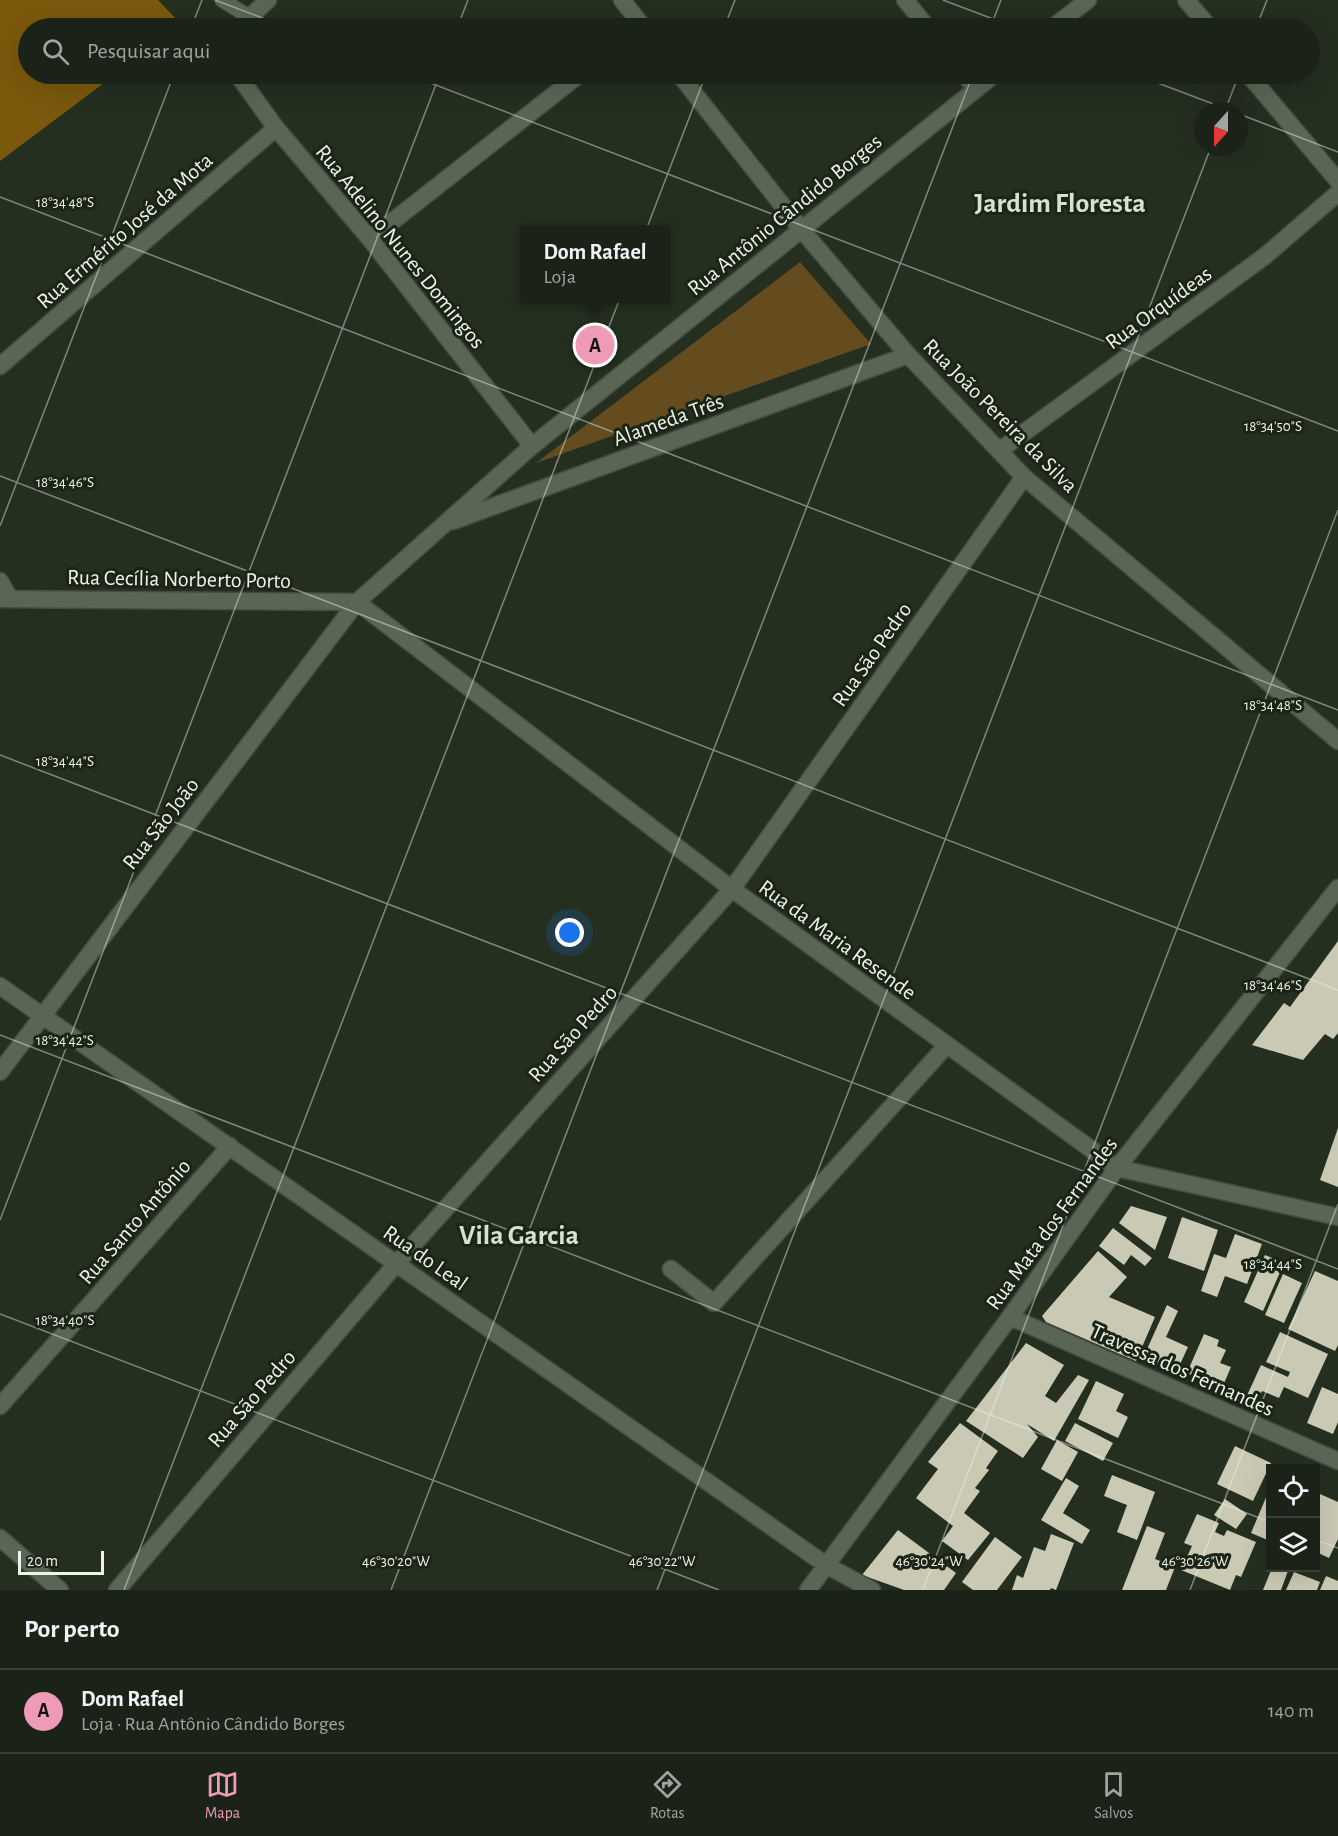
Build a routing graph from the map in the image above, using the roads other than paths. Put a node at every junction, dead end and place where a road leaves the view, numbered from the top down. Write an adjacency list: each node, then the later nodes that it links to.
1 (222, 0): 7 (lane)
2 (267, 0): 8 (street)
3 (622, 0): 9 (street)
4 (905, 0): 10 (street)
5 (1088, 0): 11 (street)
6 (1186, 0): 12 (street)
7 (239, 18)
8 (247, 18)
9 (635, 18)
10 (920, 18)
11 (1065, 18)
12 (1201, 18)
13 (244, 84): 20 (street, Rua Adelino Nunes Domingos)
14 (567, 84): 24 (street)
15 (687, 84): 23 (street, Rua João Pereira da Silva)
16 (973, 84): 19 (street)
17 (981, 84): 19 (street, Rua Antônio Cândido Borges)
18 (1256, 84): 21 (street)
19 (976, 88): 23 (street, Rua Antônio Cândido Borges)
20 (276, 128): 24 (street, Rua Adelino Nunes Domingos); 26 (street, Rua Ermérito José da Mota)
21 (1338, 181)
22 (1338, 193): 28 (street, Rua Orquídeas)
23 (801, 229): 25 (street, Rua João Pereira da Silva); 27 (street, Rua Antônio Cândido Borges)
24 (370, 238): 27 (street, Rua Adelino Nunes Domingos)
25 (908, 355): 28 (street, Rua João Pereira da Silva); 30 (street, Alameda Três)
26 (0, 366)
27 (532, 446): 30 (street, Rua Antônio Cândido Borges)
28 (999, 451): 29 (street, Rua João Pereira da Silva)
29 (1024, 477): 34 (street, Rua João Pereira da Silva); 36 (street, Rua São Pedro)
30 (443, 525): 33 (street, Rua Antônio Cândido Borges)
31 (0, 581): 32 (street)
32 (5, 599): 33 (street, Rua Cecília Norberto Porto)
33 (357, 602): 36 (street, Rua da Maria Resende); 38 (street, Rua São João)
34 (1338, 741)
35 (1338, 888): 42 (street, Rua Mata dos Fernandes)
36 (732, 889): 39 (street, Rua da Maria Resende); 44 (street, Rua São Pedro)
37 (0, 986): 38 (street, Rua do Leal)
38 (41, 1014): 40 (street, Rua São João); 41 (street, Rua do Leal)
39 (947, 1045): 42 (street, Rua da Maria Resende); 45 (street)
40 (0, 1072)
41 (230, 1146): 44 (street, Rua do Leal); 47 (street, Rua Santo Antônio)
42 (1117, 1168): 43 (street, Rua da Maria Resende); 46 (street, Rua Mata dos Fernandes)
43 (1338, 1217)
44 (396, 1264): 50 (street, Rua do Leal); 52 (street, Rua São Pedro)
45 (671, 1269)
46 (1010, 1317): 48 (street, Travessa dos Fernandes); 50 (street, Rua Mata dos Fernandes)
47 (0, 1406)
48 (1338, 1461)
49 (0, 1538): 51 (street)
50 (826, 1565): 53 (street, Rua Mata dos Fernandes); 54 (street, Rua do Leal)
51 (60, 1590)
52 (117, 1590)
53 (808, 1590)
54 (872, 1590)

